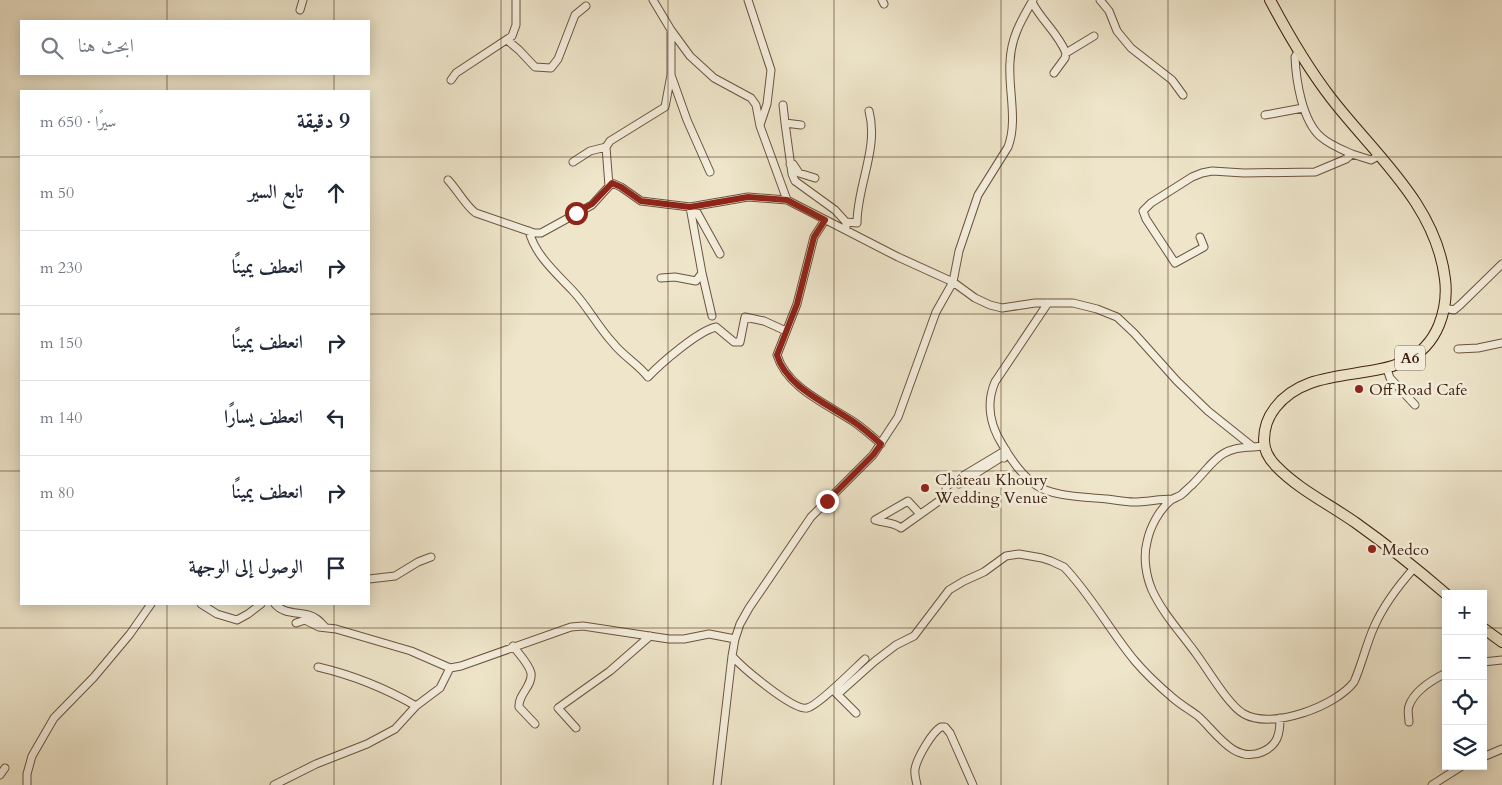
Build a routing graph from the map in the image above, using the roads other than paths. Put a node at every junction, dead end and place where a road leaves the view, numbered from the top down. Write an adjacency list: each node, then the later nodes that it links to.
1 (303, 0): 9 (street)
2 (516, 0): 12 (street)
3 (653, 0): 10 (street)
4 (748, 0): 25 (street)
5 (1100, 0): 18 (street)
6 (1270, 0): 13 (highway, A6)
7 (1032, 1): 14 (street); 45 (street)
8 (586, 6): 12 (street)
9 (300, 10)
10 (671, 30): 16 (street); 25 (street)
11 (1094, 36): 14 (street)
12 (506, 40): 17 (street)
13 (1298, 52): 20 (street); 28 (highway, A6)
14 (1066, 53): 15 (street)
15 (1054, 73)
16 (671, 75): 26 (street); 31 (street)
17 (451, 80)
18 (1183, 95)
19 (783, 104): 23 (street)
20 (1303, 108): 22 (street); 27 (street)
21 (869, 111): 38 (street)
22 (1265, 115)
23 (784, 123): 24 (street); 30 (street)
24 (801, 125)
25 (760, 126): 35 (street)
26 (606, 147): 29 (street); 34 (street)
27 (1352, 154): 28 (street); 40 (street)
28 (1380, 156): 47 (highway, A6)
29 (572, 162)
30 (790, 164): 32 (street); 38 (street)
31 (710, 172)
32 (815, 178)
33 (448, 180): 39 (street)
34 (609, 186): 36 (street); 39 (street)
35 (787, 200): 36 (street); 37 (street)
36 (692, 207): 41 (street); 43 (street)
37 (825, 220): 38 (street); 49 (street)
38 (846, 226): 45 (street)
39 (529, 231): 49 (street)
40 (1200, 237)
41 (720, 254)
42 (1502, 264): 47 (street)
43 (702, 272): 44 (street); 48 (street)
44 (661, 278)
45 (953, 282): 46 (street); 54 (street)
46 (1048, 303): 56 (street); 57 (street)
47 (1444, 308): 52 (highway, A6)
48 (712, 316)
49 (786, 331): 54 (street)
50 (1502, 343): 51 (street)
51 (1458, 349)
52 (1387, 369): 53 (street); 55 (highway, A6)
53 (1415, 405)
54 (881, 444): 74 (street)
55 (1264, 446): 56 (street); 63 (highway)
56 (1253, 447): 60 (street)
57 (1006, 450): 58 (street); 61 (street)
58 (1013, 463): 59 (street); 60 (street)
59 (959, 484)
60 (1172, 499): 87 (street)
61 (920, 514): 61 (street)
62 (431, 557): 64 (street)
63 (1415, 567): 65 (highway); 87 (street)
64 (370, 579)
65 (1442, 591)
66 (150, 605): 96 (street)
67 (203, 605): 68 (street)
68 (260, 605)
69 (276, 605): 71 (street)
70 (296, 623): 71 (street)
71 (326, 628): 82 (street)
72 (1487, 631): 75 (highway)
73 (650, 636): 74 (street); 76 (street); 90 (street)
74 (735, 639): 77 (street)
75 (1502, 642)
76 (513, 646): 82 (street); 89 (street)
77 (732, 656): 84 (street); 98 (street)
78 (865, 659): 84 (street)
79 (1502, 660): 80 (street)
80 (1487, 662)
81 (318, 667): 85 (street)
82 (450, 668): 85 (street)
83 (1442, 675): 88 (street)
84 (835, 692): 86 (street); 87 (street)
85 (416, 706): 97 (street)
86 (856, 713)
87 (1280, 718)
88 (1409, 722)
89 (535, 724)
90 (576, 728)
91 (1502, 749): 92 (street)
92 (1487, 755)
93 (0, 770): 95 (street)
94 (1456, 770): 101 (street)
95 (0, 775)
96 (27, 785)
97 (274, 785)
98 (716, 785)
99 (917, 785): 100 (street)
100 (973, 785)
101 (1432, 785)

